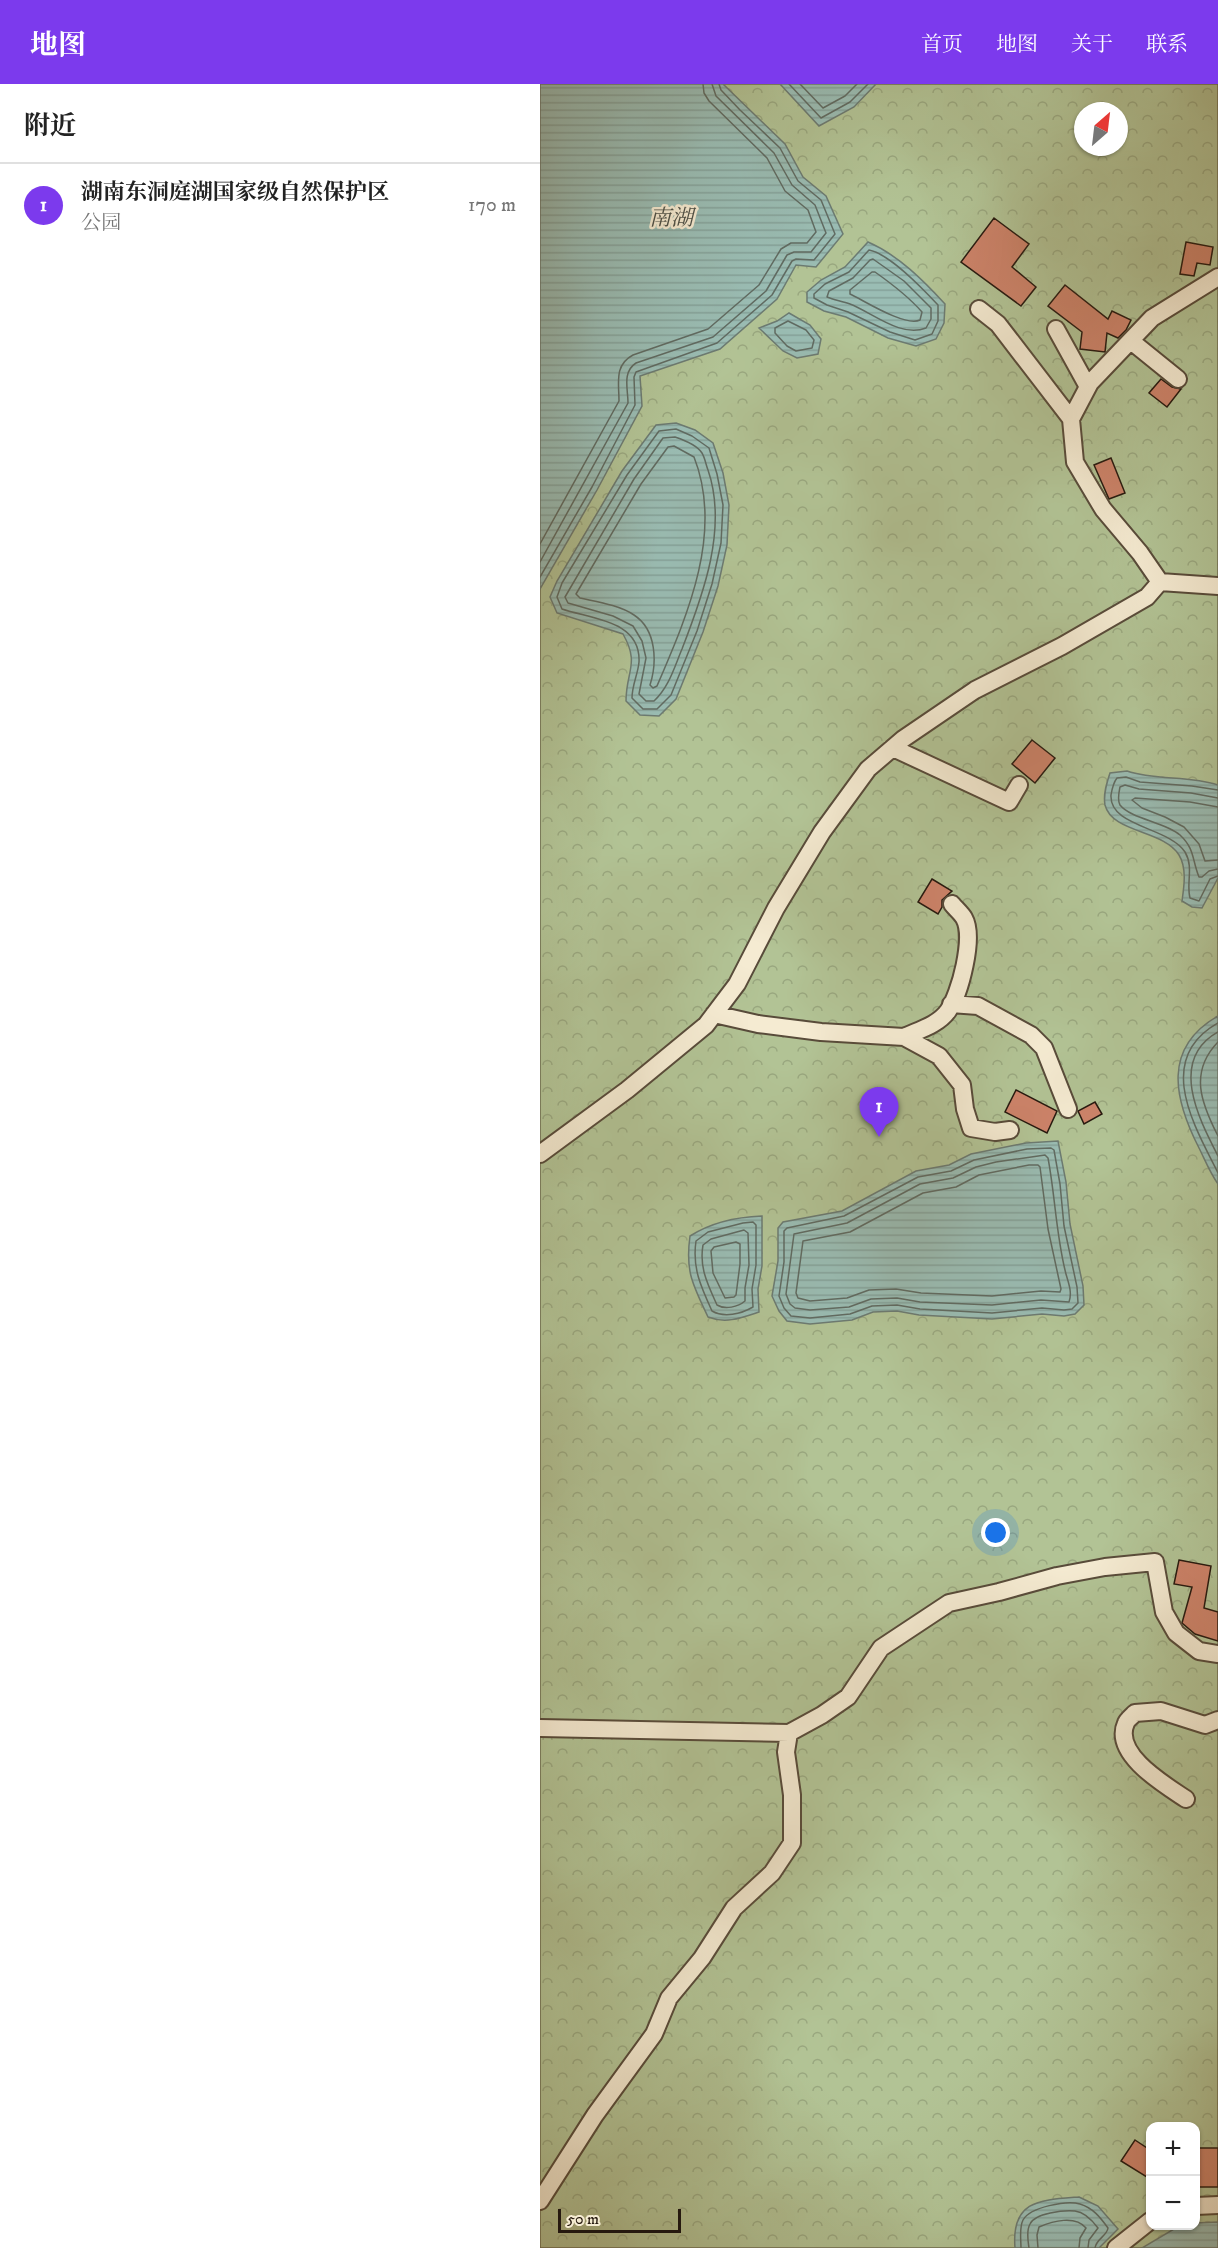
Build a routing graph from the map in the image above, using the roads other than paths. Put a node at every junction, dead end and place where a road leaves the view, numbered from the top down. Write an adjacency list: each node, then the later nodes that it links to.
1 (1218, 277): 4 (street)
2 (980, 309): 7 (street)
3 (1056, 329): 6 (street)
4 (1131, 341): 5 (street); 6 (street)
5 (1178, 379)
6 (1088, 387): 7 (street)
7 (1071, 419): 8 (street)
8 (1160, 582): 9 (street); 10 (street)
9 (1218, 586)
10 (893, 748): 11 (street); 14 (street)
11 (1019, 785)
12 (952, 904): 13 (street)
13 (951, 1004): 15 (street); 16 (street)
14 (714, 1014): 15 (street); 18 (street)
15 (904, 1036): 17 (street)
16 (1068, 1109)
17 (1010, 1130)
18 (540, 1154)
19 (1218, 1654): 22 (street)
20 (1218, 1720): 23 (street)
21 (540, 1728): 22 (street)
22 (789, 1733): 24 (street)
23 (1186, 1799)
24 (540, 2201)
25 (1218, 2205): 26 (street)
26 (1200, 2206)
27 (1146, 2224): 28 (street)
28 (1116, 2248)

